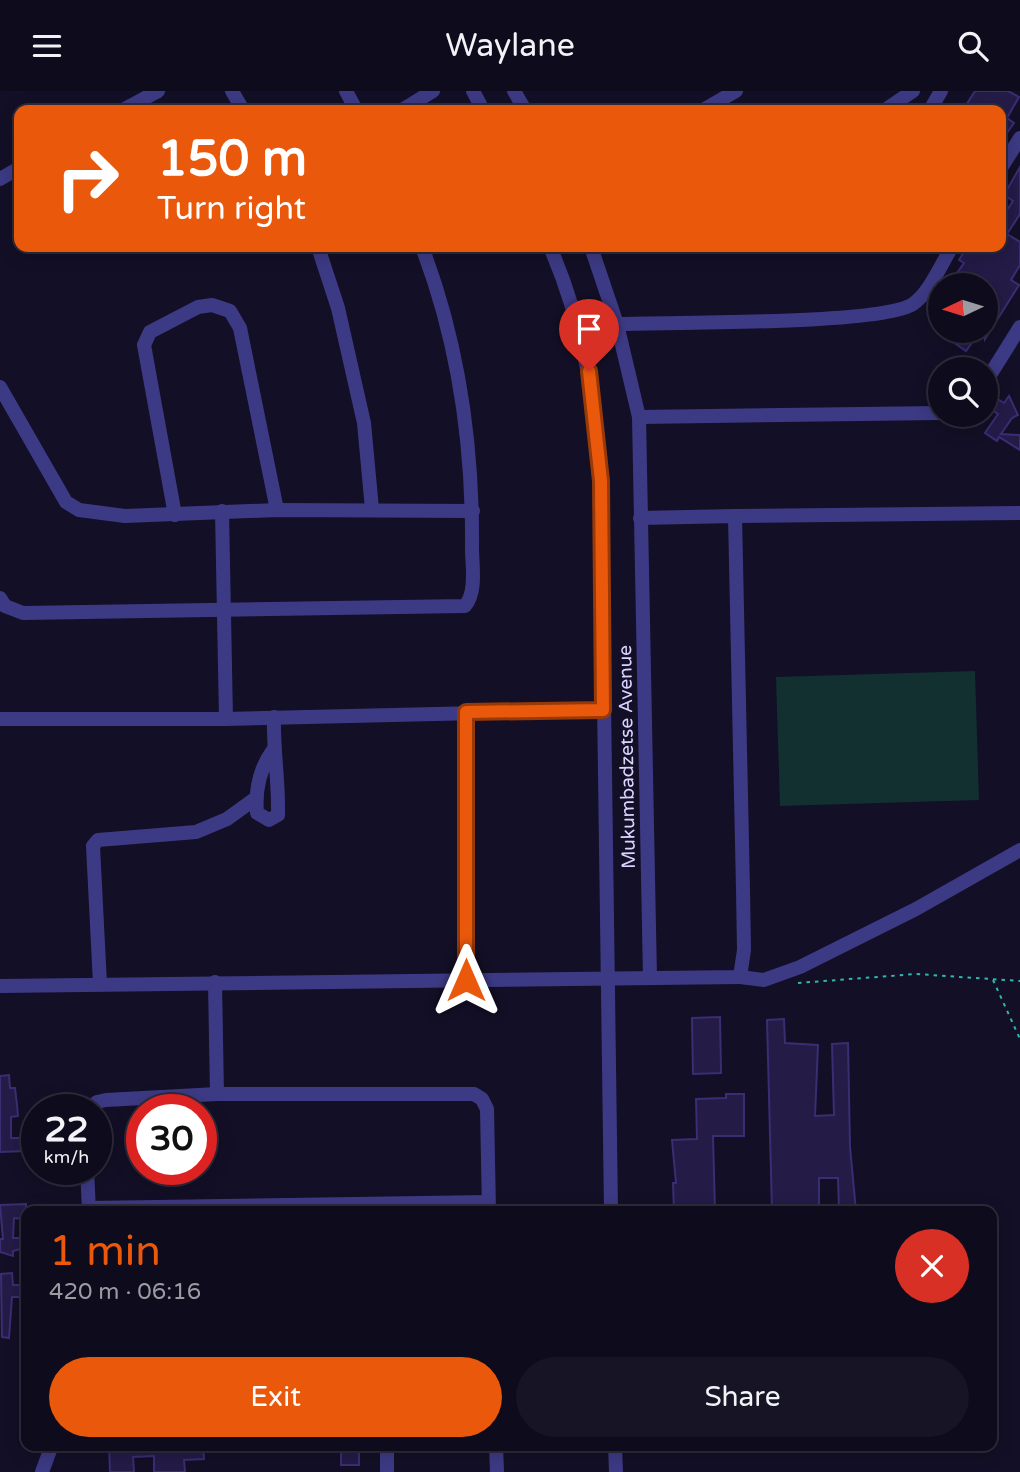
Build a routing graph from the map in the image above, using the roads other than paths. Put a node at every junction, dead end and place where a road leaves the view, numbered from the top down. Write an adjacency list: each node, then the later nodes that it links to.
1 (158, 91): 5 (street)
2 (433, 91): 6 (street)
3 (736, 91): 7 (street)
4 (913, 91): 8 (street)
5 (132, 105)
6 (410, 105)
7 (712, 105)
8 (892, 105)
9 (1020, 138): 10 (street)
10 (1006, 160)
11 (320, 252): 22 (street)
12 (423, 252): 25 (street)
13 (552, 252): 32 (street)
14 (593, 252): 16 (street, Mukumbadzetse Avenue)
15 (949, 252): 16 (street)
16 (617, 324): 21 (street, Mukumbadzetse Avenue)
17 (1020, 327): 18 (street)
18 (998, 362)
19 (0, 387): 27 (street)
20 (928, 413): 21 (street)
21 (639, 417): 29 (street, Mukumbadzetse Avenue)
22 (372, 509): 23 (street); 25 (street)
23 (277, 510): 24 (street); 27 (street)
24 (222, 511): 27 (street); 31 (street)
25 (473, 511): 31 (street)
26 (1020, 513): 28 (street)
27 (176, 515)
28 (735, 516): 29 (street); 41 (street)
29 (640, 519): 42 (street, Mukumbadzetse Avenue)
30 (0, 598): 31 (street)
31 (225, 612): 36 (street)
32 (603, 710): 33 (street); 40 (street)
33 (466, 712): 34 (street); 43 (street)
34 (274, 717): 36 (street); 37 (street)
35 (0, 719): 36 (street)
36 (226, 719)
37 (273, 750): 38 (street); 38 (street)
38 (256, 798): 45 (street)
39 (1020, 850): 41 (street)
40 (608, 977): 42 (street); 43 (street); 51 (street)
41 (740, 977): 42 (street)
42 (650, 978)
43 (466, 980): 44 (street)
44 (215, 982): 45 (street); 47 (street)
45 (100, 984): 46 (street)
46 (0, 986)
47 (217, 1094): 50 (street)
48 (88, 1185): 49 (street)
49 (89, 1206)
50 (489, 1206)
51 (611, 1206)
52 (50, 1451): 56 (street)
53 (387, 1451): 57 (street)
54 (496, 1451): 58 (street)
55 (615, 1451): 59 (street)
56 (42, 1472)
57 (387, 1472)
58 (497, 1472)
59 (616, 1472)

